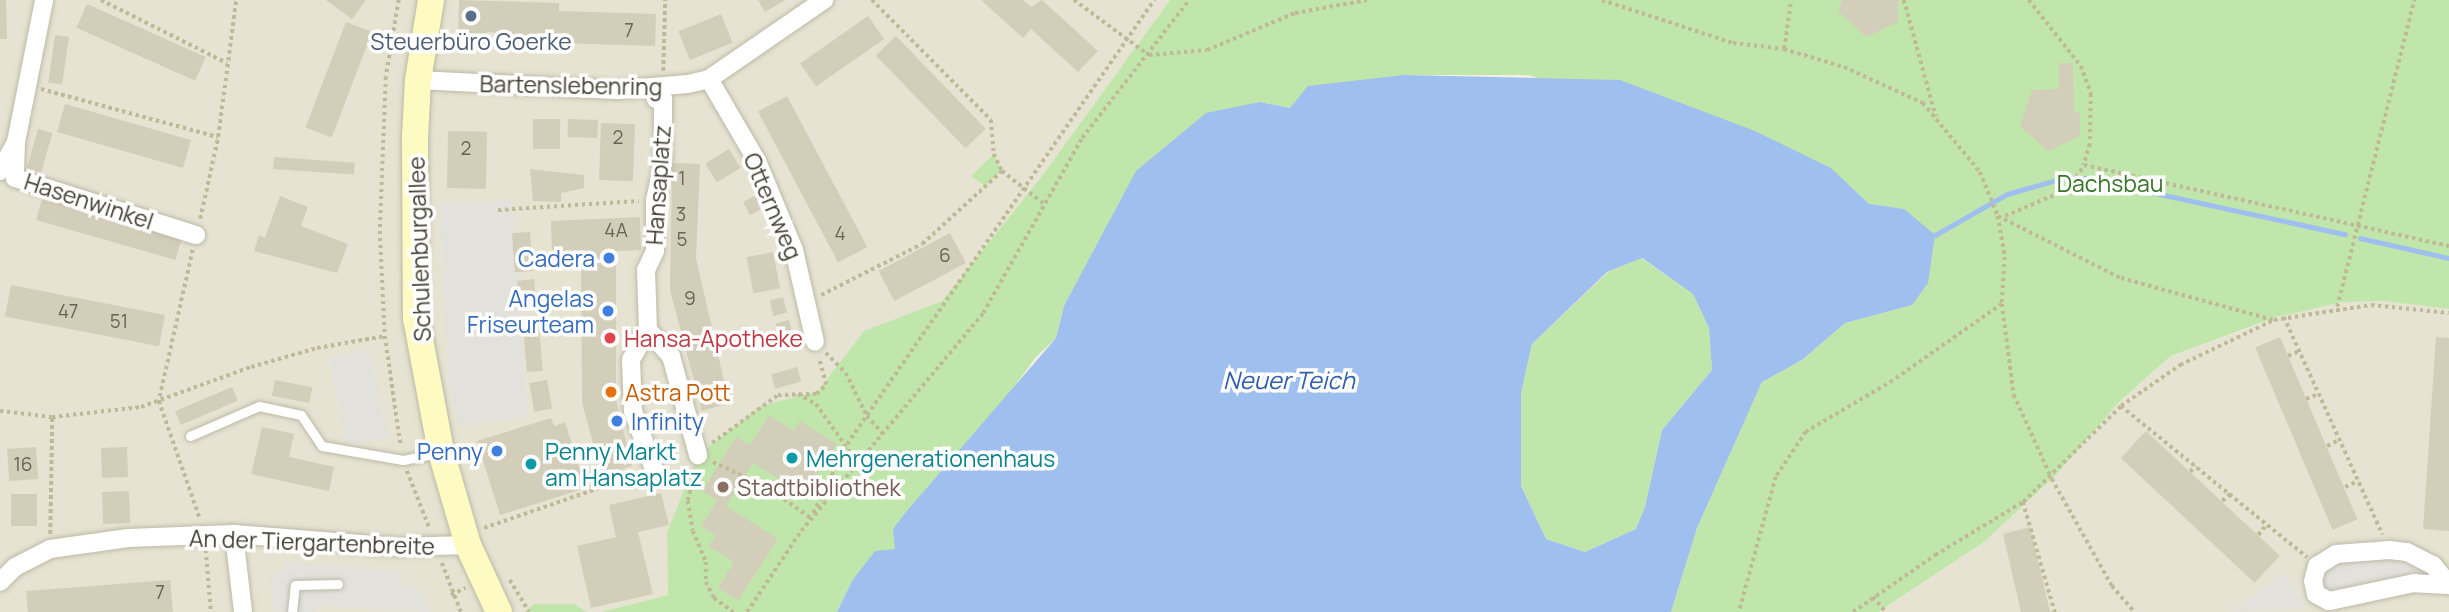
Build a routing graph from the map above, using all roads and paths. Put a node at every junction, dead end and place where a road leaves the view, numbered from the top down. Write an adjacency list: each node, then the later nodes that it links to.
1 (44, 0): 23 (street, Hasenwinkel)
2 (101, 0): 20 (path)
3 (236, 0): 20 (path)
4 (431, 0): 22 (street, Schulenburgallee)
5 (664, 0): 24 (path)
6 (824, 0): 21 (street, Bartenslebenring)
7 (872, 0): 30 (path)
8 (1074, 0): 17 (path)
9 (1154, 0): 17 (path)
10 (1189, 0): 19 (path)
11 (1367, 0): 19 (path)
12 (1602, 0): 18 (path)
13 (1791, 0): 18 (path)
14 (1904, 0): 25 (path)
15 (2029, 0): 28 (path)
16 (2414, 0): 37 (path)
17 (1126, 38): 19 (path); 31 (path)
18 (1784, 50): 25 (path)
19 (1149, 55): 33 (path)
20 (227, 64): 26 (path)
21 (709, 79): 24 (street, Bartenslebenring); 40 (street, Otternweg)
22 (418, 80): 24 (street, Bartenslebenring); 64 (street, Schulenburgallee)
23 (29, 86): 26 (path); 27 (street, Hasenwinkel)
24 (656, 88): 32 (street, Hansaplatz)
25 (1936, 119): 35 (path)
26 (218, 137): 38 (path)
27 (16, 142): 29 (street, Hasenwinkel); 38 (street, Hasenwinkel)
28 (2084, 165): 36 (path); 37 (path)
29 (0, 171)
30 (1002, 171): 31 (path); 40 (path)
31 (1024, 192): 33 (path); 57 (path)
32 (655, 201): 34 (path); 46 (street, Hansaplatz)
33 (1043, 203): 60 (path)
34 (498, 210)
35 (1998, 216): 36 (path); 41 (path)
36 (2005, 216): 45 (path)
37 (2357, 226): 39 (path); 42 (path)
38 (196, 236): 54 (path)
39 (2449, 246)
40 (806, 303): 48 (street, Otternweg)
41 (2002, 304): 70 (path); 99 (path)
42 (2337, 308): 43 (path); 44 (path)
43 (2449, 313)
44 (2284, 317): 45 (path); 49 (path)
45 (2274, 320): 55 (path)
46 (648, 330): 65 (street); 68 (street)
47 (385, 336): 54 (path)
48 (815, 342): 51 (path); 57 (path)
49 (2299, 351): 50 (path); 52 (path)
50 (2288, 356)
51 (796, 393): 62 (path); 65 (path)
52 (2319, 394): 53 (path); 61 (path)
53 (2306, 399)
54 (159, 401): 58 (path); 81 (path)
55 (2121, 406): 67 (path); 70 (path)
56 (0, 411): 58 (path)
57 (867, 416): 60 (path); 62 (path)
58 (52, 417): 87 (path)
59 (190, 436): 64 (lane)
60 (885, 436): 66 (path)
61 (2339, 440): 63 (path); 71 (path)
62 (847, 444): 66 (path); 78 (path)
63 (2327, 446)
64 (441, 452): 86 (street, Schulenburgallee)
65 (698, 455): 78 (path)
66 (860, 466): 78 (path)
67 (2195, 466): 69 (path); 74 (path)
68 (654, 468): 77 (path)
69 (2190, 472)
70 (2052, 479): 75 (path); 103 (path)
71 (2358, 481): 73 (path); 84 (path)
72 (692, 484): 97 (path)
73 (2345, 487)
74 (2230, 494): 76 (path); 79 (path)
75 (2023, 502): 85 (path); 92 (path)
76 (2222, 502)
77 (478, 516)
78 (811, 518): 98 (path)
79 (2267, 524): 82 (path); 88 (path)
80 (234, 534): 81 (street, An der Tiergartenbreite); 86 (street, An der Tiergartenbreite); 94 (street)
81 (205, 535): 87 (street, An der Tiergartenbreite); 93 (path)
82 (2259, 535)
83 (2033, 538): 85 (path)
84 (2385, 540)
85 (2038, 543): 102 (path)
86 (468, 545): 96 (street, Schulenburgallee)
87 (50, 549): 89 (street, An der Tiergartenbreite)
88 (2311, 560)
89 (2, 574)
90 (338, 584): 95 (lane)
91 (2449, 585): 91 (street)
92 (1873, 597): 100 (path); 101 (path)
93 (211, 612)
94 (243, 612)
95 (292, 612)
96 (499, 612)
97 (733, 612)
98 (747, 612)
99 (1739, 612)
100 (1853, 612)
101 (1886, 612)
102 (2055, 612)
103 (2135, 612)

